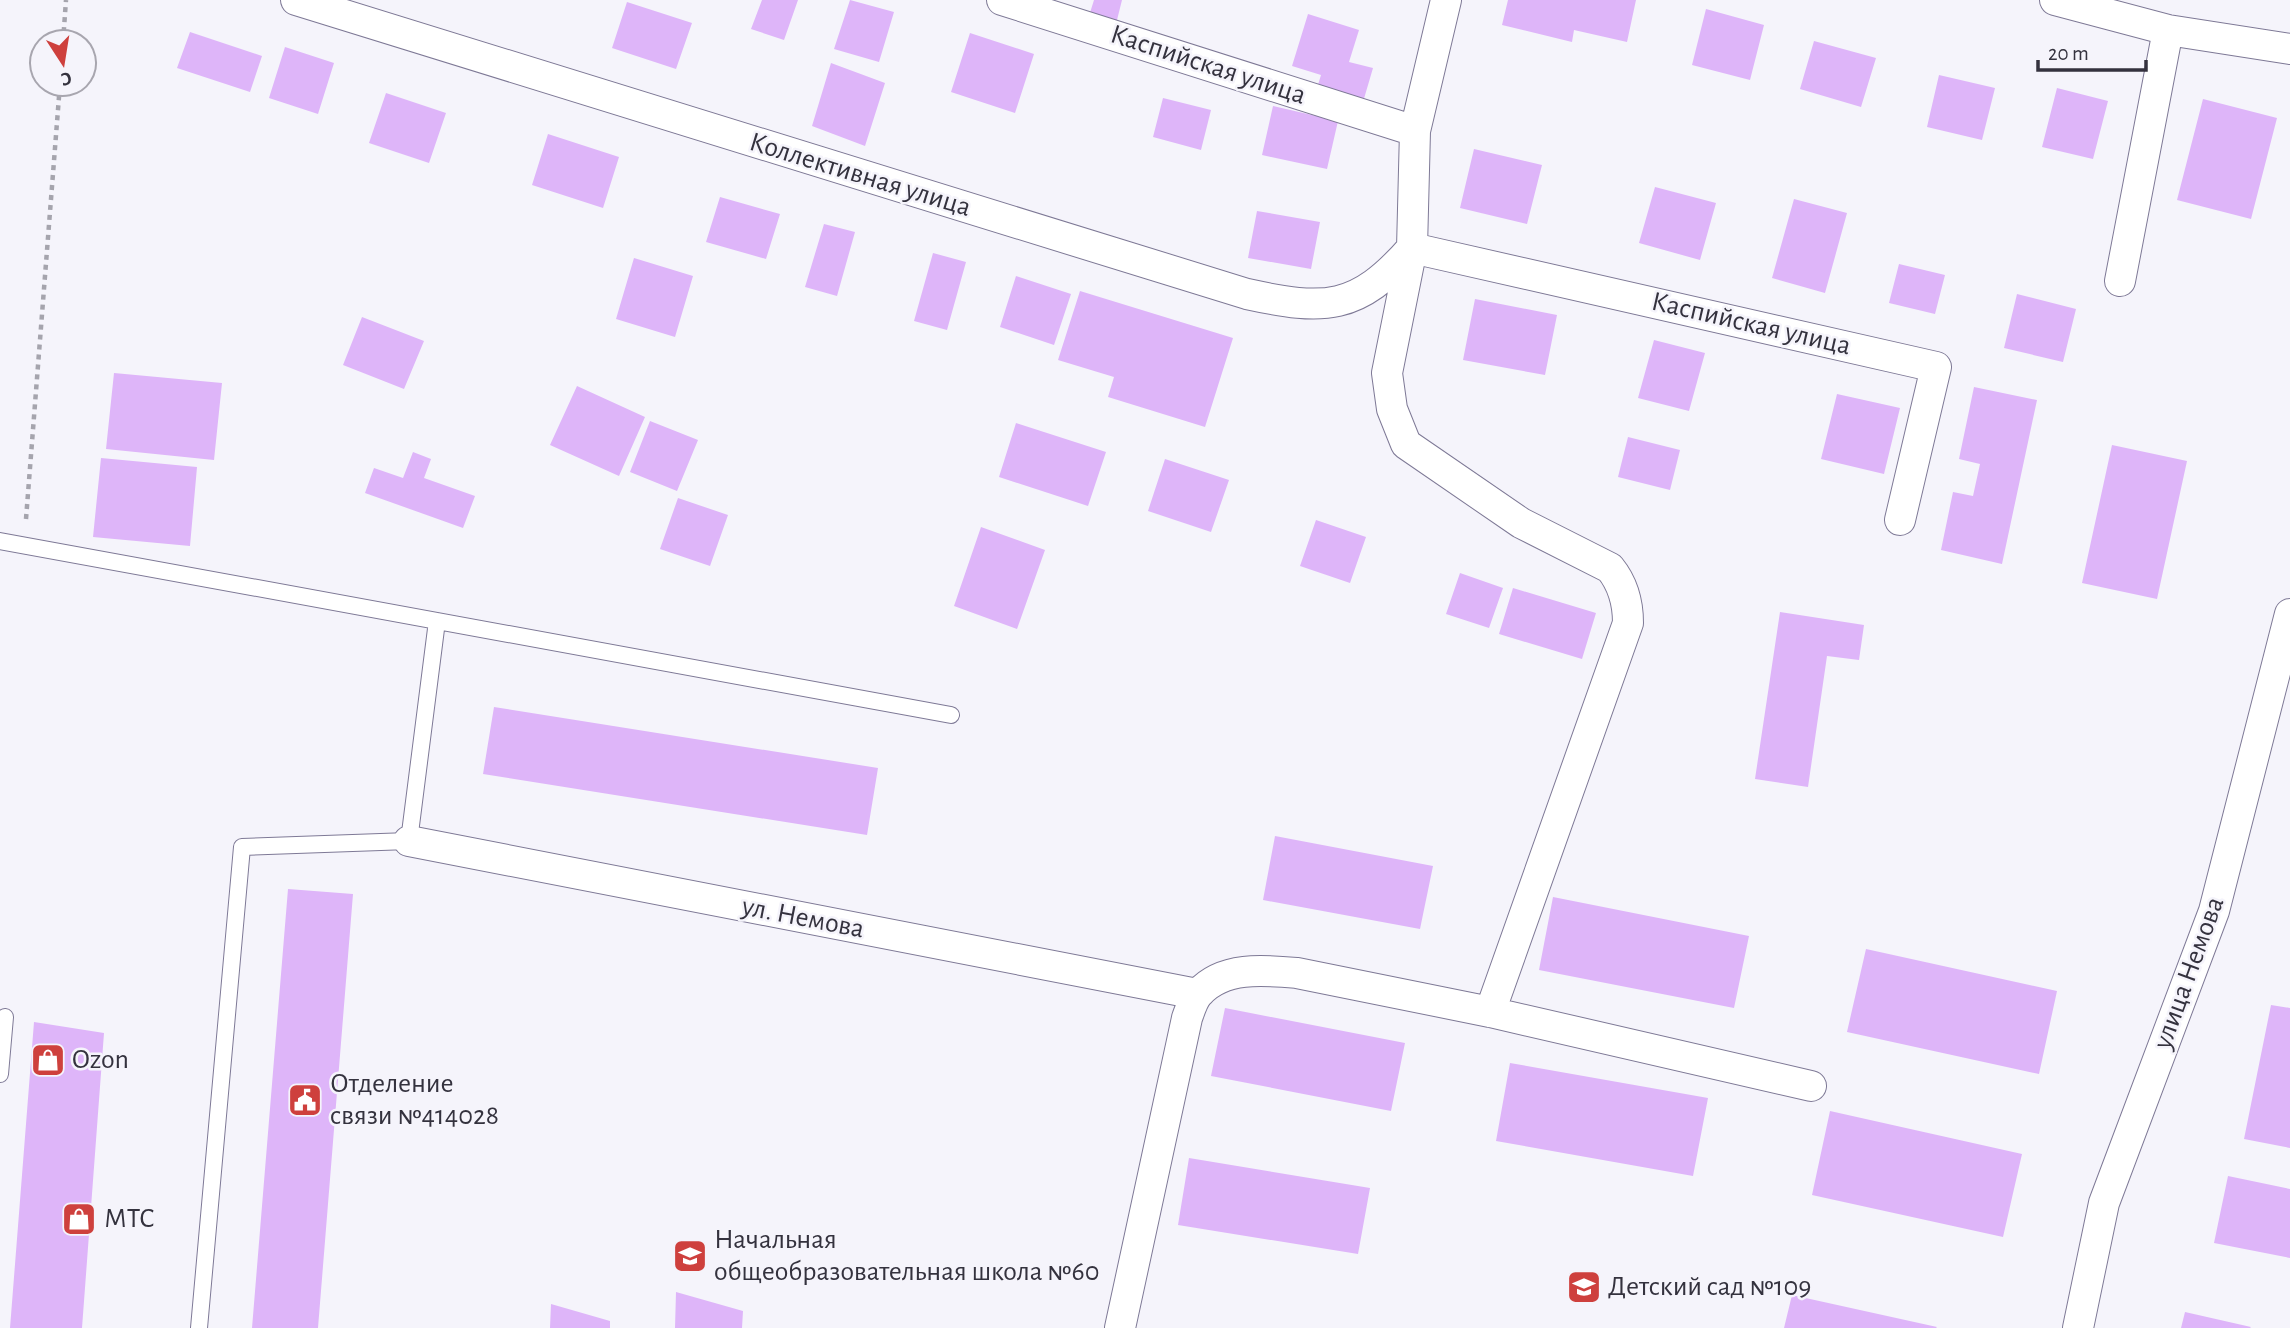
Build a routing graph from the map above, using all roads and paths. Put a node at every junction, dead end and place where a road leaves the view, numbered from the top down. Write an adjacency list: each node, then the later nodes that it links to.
1 (66, 0): 7 (path)
2 (296, 0): 12 (street, Коллективная улица)
3 (1002, 0): 11 (street, Каспийская улица)
4 (1446, 0): 11 (street)
5 (2055, 0): 6 (street)
6 (2129, 10): 8 (street)
7 (64, 28)
8 (2168, 30): 9 (street); 13 (street)
9 (2290, 49)
10 (59, 98): 16 (path)
11 (1415, 131): 12 (street)
12 (1412, 248): 14 (street, Каспийская улица); 22 (street)
13 (2120, 281)
14 (1900, 520)
15 (0, 541): 16 (lane)
16 (24, 545): 18 (lane)
17 (2290, 614): 28 (street, улица Немова)
18 (438, 621): 19 (lane); 20 (lane)
19 (951, 715)
20 (409, 841): 21 (street, ул. Немова); 26 (lane)
21 (1198, 994): 22 (street); 27 (street)
22 (1490, 1012): 25 (street)
23 (5, 1017): 24 (lane)
24 (0, 1074)
25 (1811, 1086)
26 (199, 1328)
27 (1119, 1328)
28 (2078, 1328)

